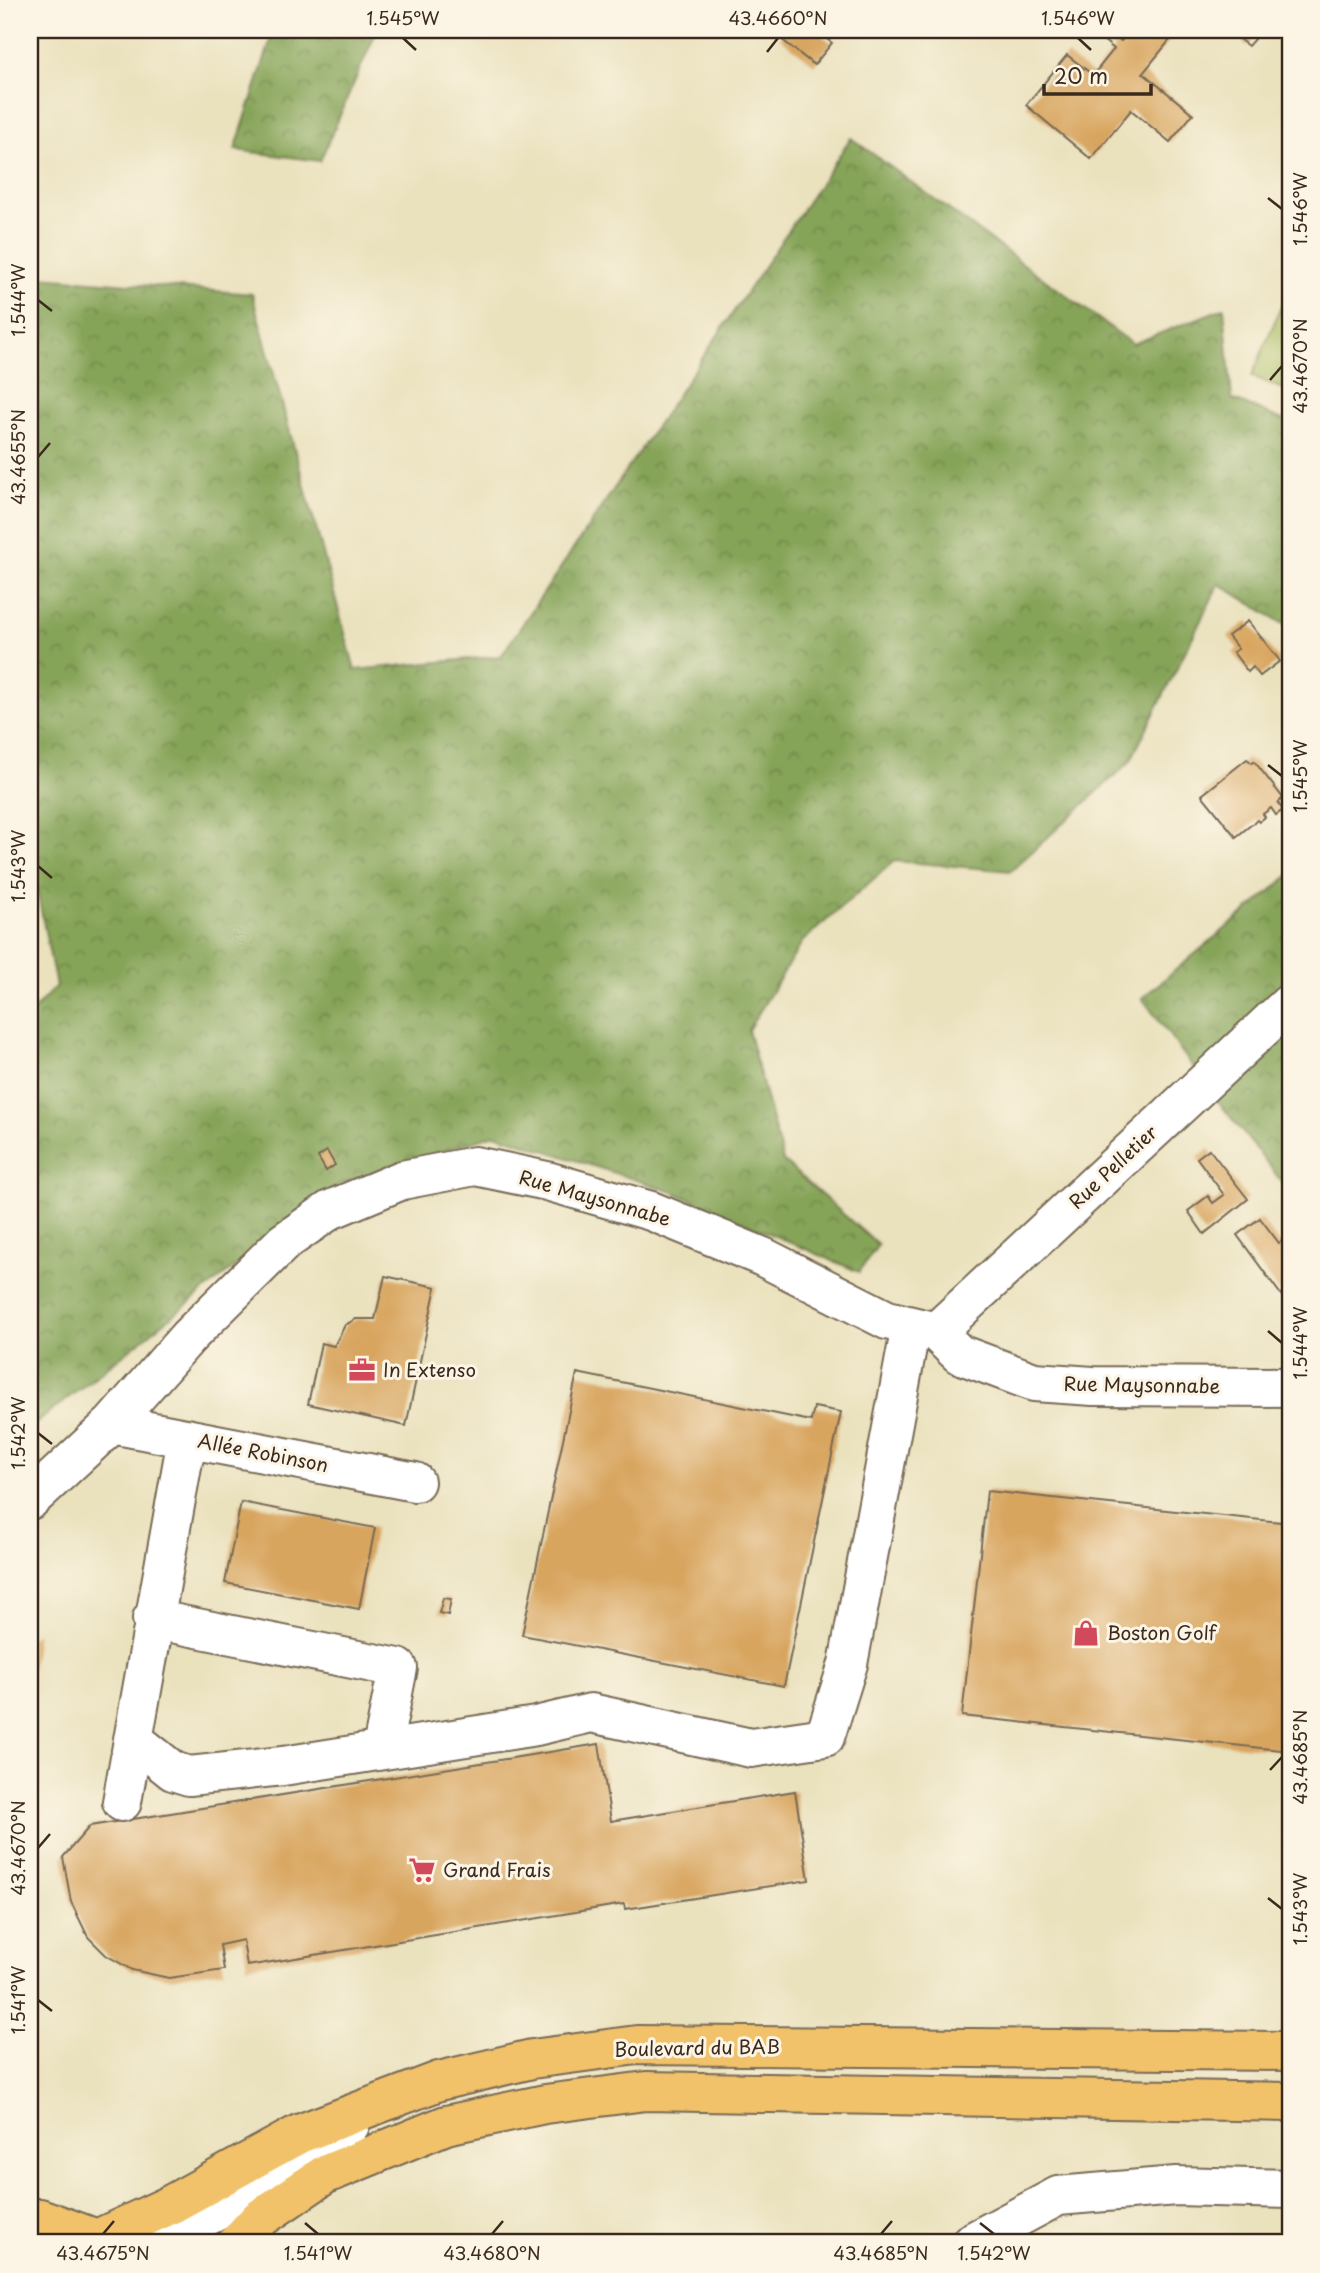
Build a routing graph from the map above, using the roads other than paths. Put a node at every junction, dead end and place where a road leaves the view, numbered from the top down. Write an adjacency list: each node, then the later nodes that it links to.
1 (1290, 1003): 2 (street, Rue Pelletier)
2 (924, 1329): 3 (street, Rue Maysonnabe); 4 (street, Rue Maysonnabe); 10 (street)
3 (1290, 1387)
4 (112, 1424): 5 (street, Allée Robinson); 7 (street, Rue Maysonnabe)
5 (187, 1438): 6 (street, Allée Robinson); 8 (street)
6 (415, 1482)
7 (30, 1500)
8 (152, 1619): 9 (street); 10 (street)
9 (133, 1739): 10 (street); 11 (street)
10 (382, 1748)
11 (121, 1802)
12 (1290, 2051): 13 (main road, Boulevard du BAB)
13 (400, 2095): 17 (main road, Boulevard du BAB); 18 (street)
14 (1290, 2102): 19 (main road)
15 (1290, 2189): 20 (street)
16 (33, 2216): 17 (main road)
17 (103, 2241)
18 (154, 2243)
19 (237, 2243)
20 (970, 2243)

